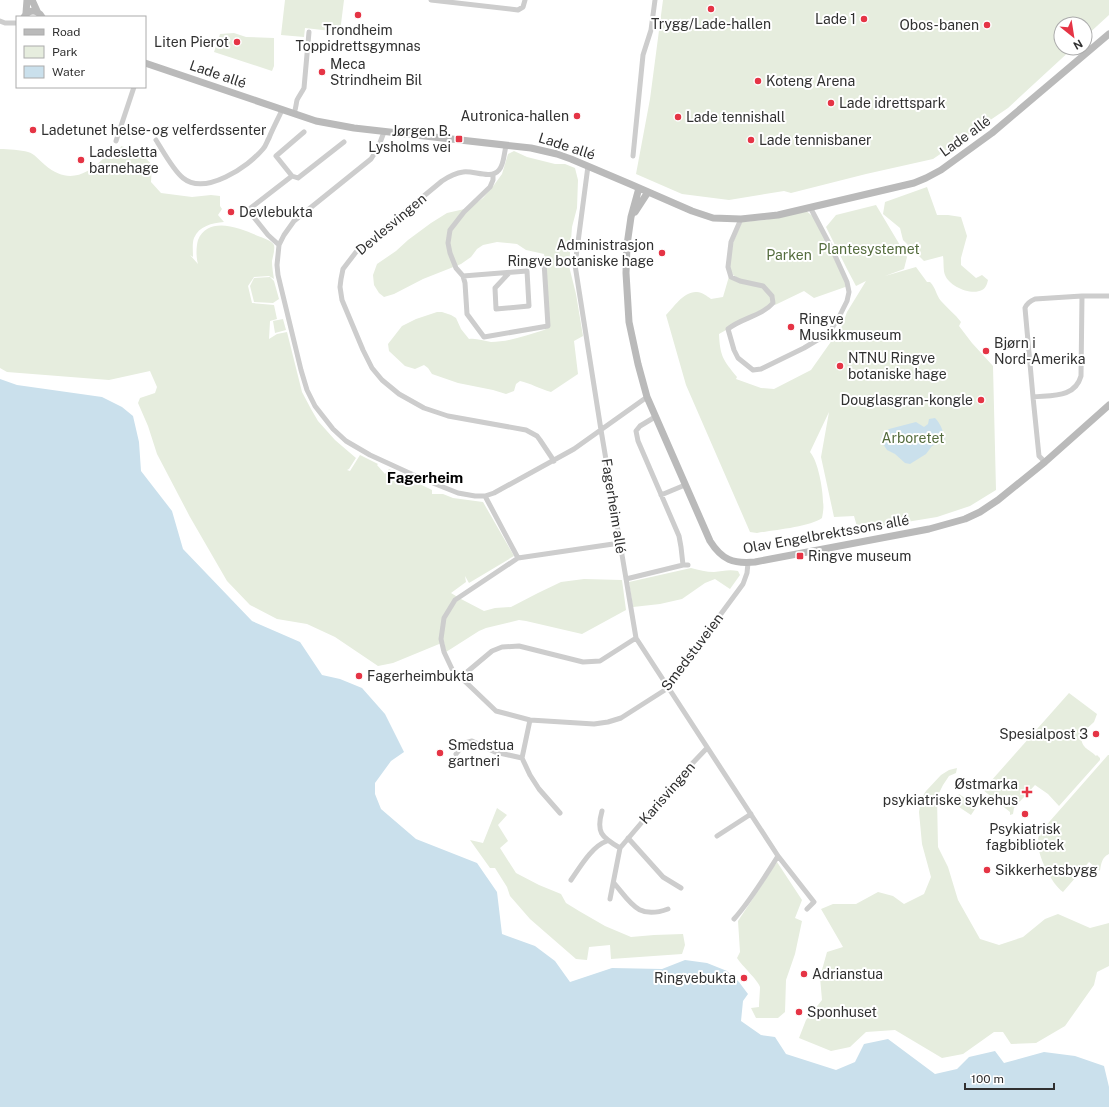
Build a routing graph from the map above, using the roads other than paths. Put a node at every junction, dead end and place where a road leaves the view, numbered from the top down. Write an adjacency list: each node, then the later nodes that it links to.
1 (27, 0): 7 (street)
2 (32, 0): 6 (street)
3 (431, 0): 4 (street)
4 (525, 0)
5 (655, 0): 22 (street)
6 (39, 14): 7 (street)
7 (25, 15)
8 (0, 21): 9 (street)
9 (16, 23)
10 (309, 32): 15 (street)
11 (1109, 35): 28 (street, Lade allé)
12 (146, 63): 14 (street, Lade allé)
13 (134, 88): 19 (street)
14 (282, 110): 15 (street, Lade allé); 18 (street)
15 (294, 113): 17 (street, Lade allé)
16 (304, 132): 25 (street)
17 (384, 132): 21 (street, Lade allé); 31 (street)
18 (156, 140)
19 (116, 141)
20 (344, 142): 25 (street)
21 (506, 146): 23 (street, Lade allé); 24 (street)
22 (633, 156)
23 (588, 166): 26 (street, Lade allé); 41 (street, Fagerheim allé)
24 (493, 175): 34 (street); 42 (street, Devlesvingen)
25 (292, 176): 31 (street)
26 (639, 188): 27 (street, Lade allé); 29 (street, Olav Engelbrektssons allé)
27 (648, 192): 29 (street, Olav Engelbrektssons allé); 30 (street, Lade allé)
28 (810, 207): 30 (street, Lade allé); 30 (street)
29 (632, 217): 38 (street, Olav Engelbrektssons allé)
30 (741, 219)
31 (280, 245): 46 (street)
32 (544, 262): 34 (street)
33 (509, 273): 33 (street); 34 (street)
34 (463, 276)
35 (1082, 296): 36 (street); 37 (street); 37 (street)
36 (1109, 296)
37 (1033, 396): 43 (street)
38 (647, 397): 40 (street, Olav Engelbrektssons allé); 41 (street)
39 (1109, 405): 43 (street, Olav Engelbrektssons allé)
40 (655, 417): 44 (street, Olav Engelbrektssons allé); 45 (street)
41 (601, 430): 42 (street); 47 (street, Fagerheim allé)
42 (554, 461): 46 (street)
43 (1045, 462): 49 (street, Olav Engelbrektssons allé)
44 (685, 485): 45 (street); 49 (street, Olav Engelbrektssons allé)
45 (661, 495): 50 (street)
46 (484, 496): 48 (street)
47 (620, 543): 48 (street); 50 (street, Fagerheim allé)
48 (518, 558): 52 (street, Smedstuveien)
49 (748, 563): 53 (street, Smedstuveien)
50 (626, 579): 51 (street, Fagerheim allé)
51 (636, 638): 52 (street); 53 (street, Fagerheim allé)
52 (461, 677): 54 (street, Smedstuveien)
53 (668, 688): 54 (street, Smedstuveien); 55 (street, Fagerheim allé)
54 (530, 720): 57 (street)
55 (707, 748): 60 (street, Fagerheim allé); 62 (street, Karisvingen)
56 (456, 754): 57 (street)
57 (522, 758): 59 (street)
58 (602, 811): 63 (street)
59 (560, 813)
60 (751, 814): 61 (street); 65 (street, Fagerheim allé)
61 (716, 836)
62 (628, 838): 64 (street, Karisvingen); 68 (street)
63 (607, 841): 64 (street); 66 (street)
64 (620, 848): 67 (street, Karisvingen)
65 (778, 856): 71 (street, Fagerheim allé); 72 (street)
66 (571, 880)
67 (614, 883): 69 (street, Karisvingen); 70 (street)
68 (681, 888)
69 (610, 898)
70 (668, 909)
71 (807, 909)
72 (734, 919)

